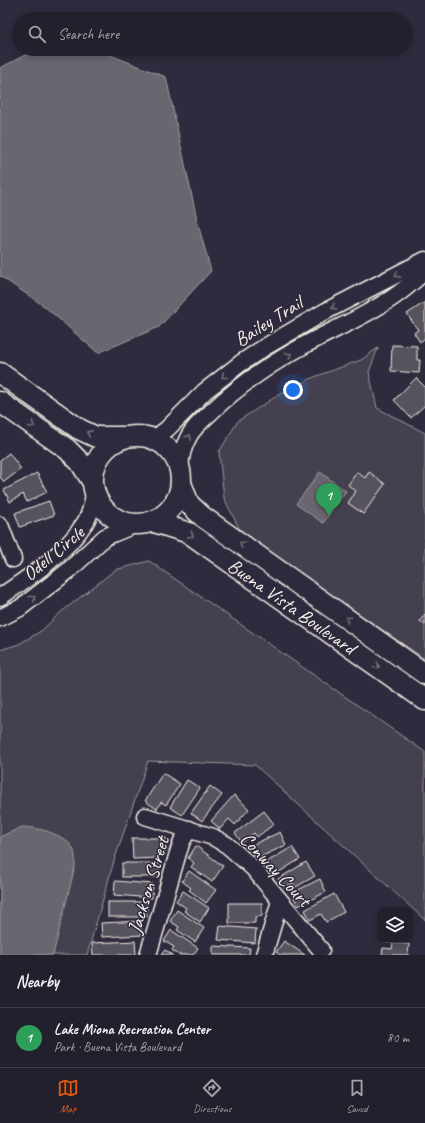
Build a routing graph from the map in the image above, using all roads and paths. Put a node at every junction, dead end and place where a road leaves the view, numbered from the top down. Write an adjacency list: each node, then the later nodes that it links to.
1 (425, 260): 6 (street, Bailey Trail, one-way to 6)
2 (425, 271): 7 (street, Bailey Trail, one-way to 2)
3 (0, 373): 5 (main road, Buena Vista Boulevard, one-way to 3)
4 (0, 402): 8 (main road, Buena Vista Boulevard, one-way to 8)
5 (127, 437): 6 (main road, Buena Vista Boulevard); 8 (main road, Buena Vista Boulevard)
6 (148, 437): 7 (main road, Buena Vista Boulevard)
7 (181, 479): 9 (main road); 15 (main road, Buena Vista Boulevard, one-way to 7)
8 (93, 488): 11 (main road, Buena Vista Boulevard); 13 (street, Odell Circle)
9 (154, 522): 11 (main road, Buena Vista Boulevard); 16 (main road, Buena Vista Boulevard, one-way to 16)
10 (0, 525): 12 (street)
11 (134, 525): 14 (street, Odell Circle, one-way to 11)
12 (13, 559)
13 (0, 597)
14 (0, 618)
15 (425, 674)
16 (425, 700)
17 (145, 816): 18 (street, Conway Court)
18 (189, 829): 19 (street, Conway Court); 21 (street, Jackson Street)
19 (280, 901): 20 (street, Conway Court); 22 (street)
20 (321, 950)
21 (148, 955)
22 (264, 955)

